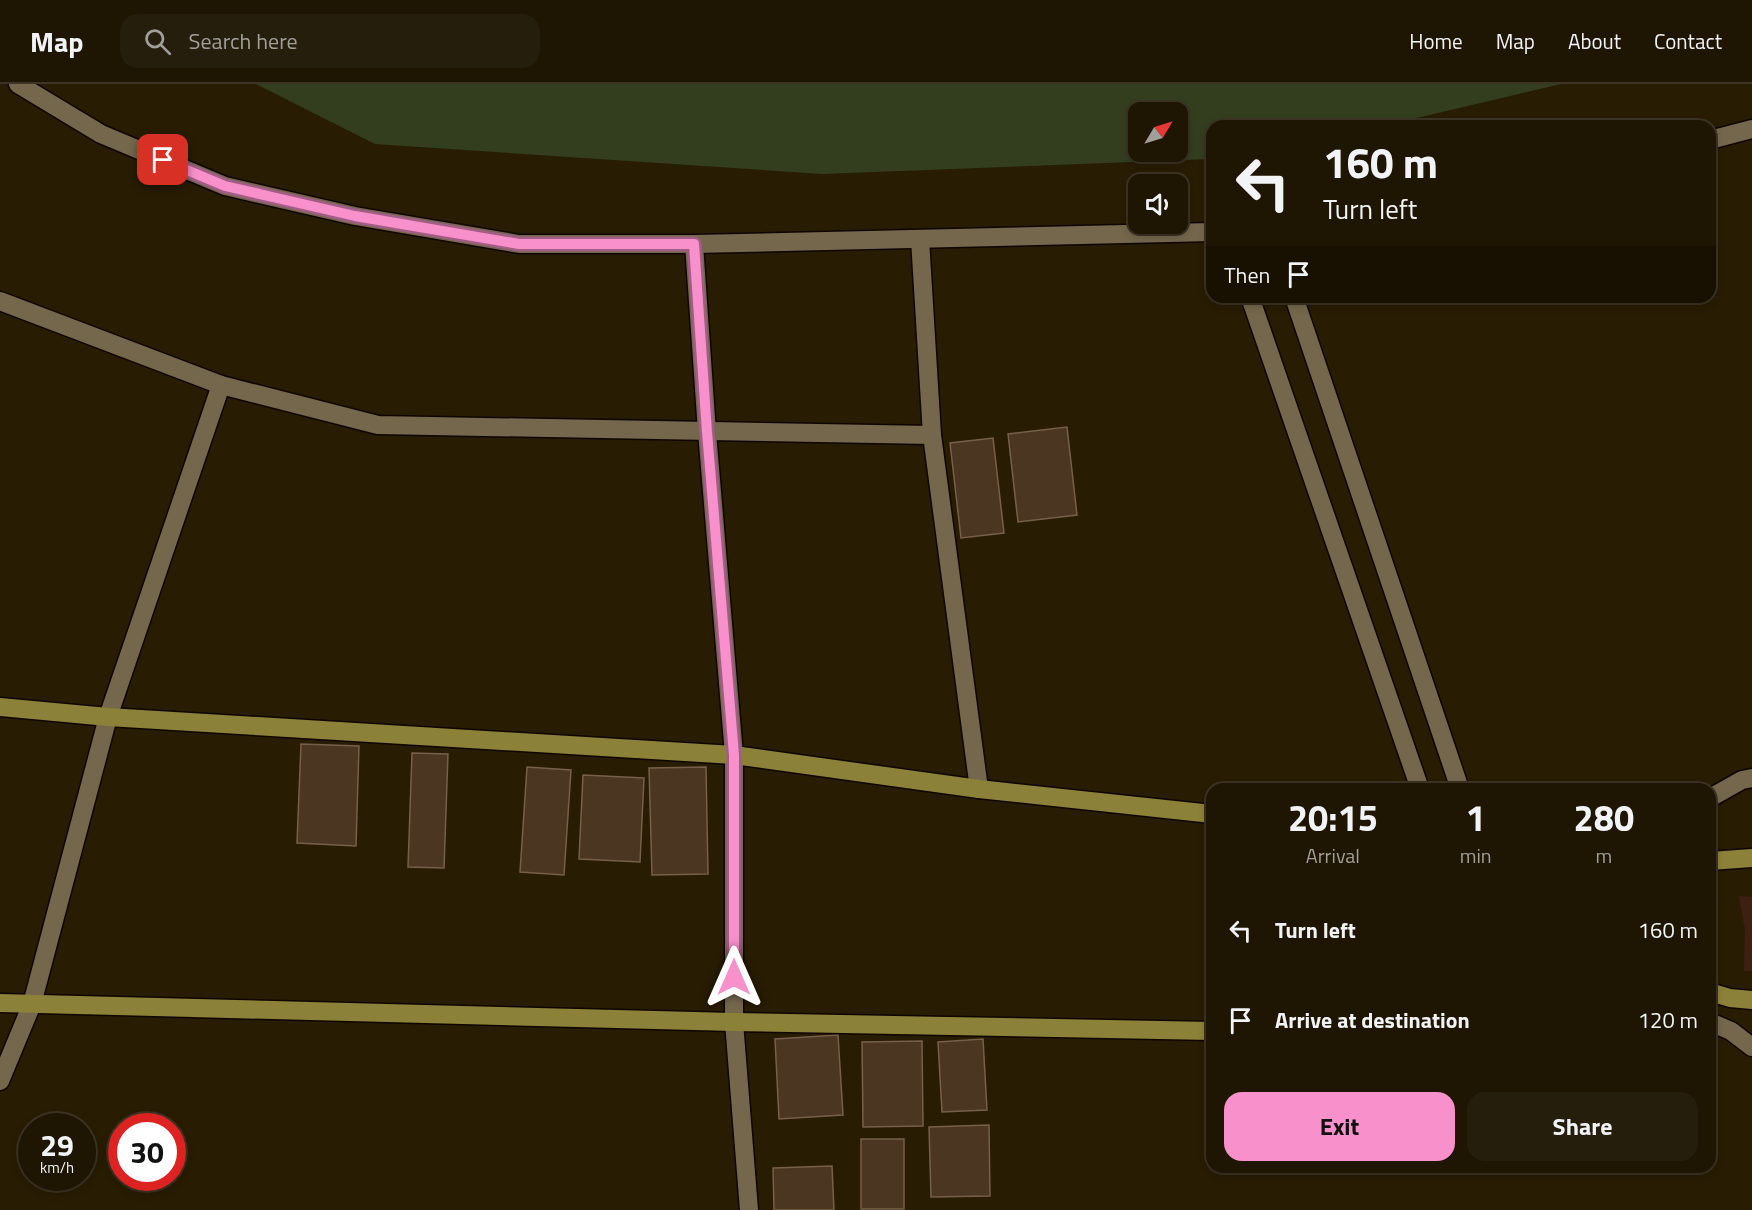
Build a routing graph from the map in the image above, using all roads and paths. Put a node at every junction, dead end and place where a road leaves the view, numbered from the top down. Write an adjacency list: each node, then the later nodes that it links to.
1 (18, 84): 6 (street)
2 (1752, 129): 3 (street)
3 (1716, 138)
4 (1206, 232): 5 (street)
5 (920, 239): 6 (street); 12 (street)
6 (694, 244): 11 (street)
7 (0, 301): 10 (street)
8 (1252, 303): 17 (street)
9 (1296, 303): 18 (street)
10 (221, 385): 11 (street); 14 (street)
11 (707, 432): 12 (street); 15 (street)
12 (932, 435): 19 (street)
13 (0, 707): 14 (main road)
14 (108, 717): 15 (main road); 27 (street)
15 (734, 755): 19 (main road); 28 (street)
16 (1752, 778): 20 (street)
17 (1418, 783)
18 (1458, 783)
19 (979, 789): 21 (main road)
20 (1716, 795)
21 (1206, 813)
22 (1752, 858): 23 (main road)
23 (1716, 861)
24 (1716, 994): 25 (main road)
25 (1752, 1000)
26 (0, 1002): 27 (main road)
27 (32, 1004): 28 (main road); 32 (street)
28 (734, 1022): 30 (main road); 33 (street)
29 (1716, 1025): 31 (street)
30 (1206, 1031)
31 (1752, 1047)
32 (0, 1081)
33 (749, 1210)

